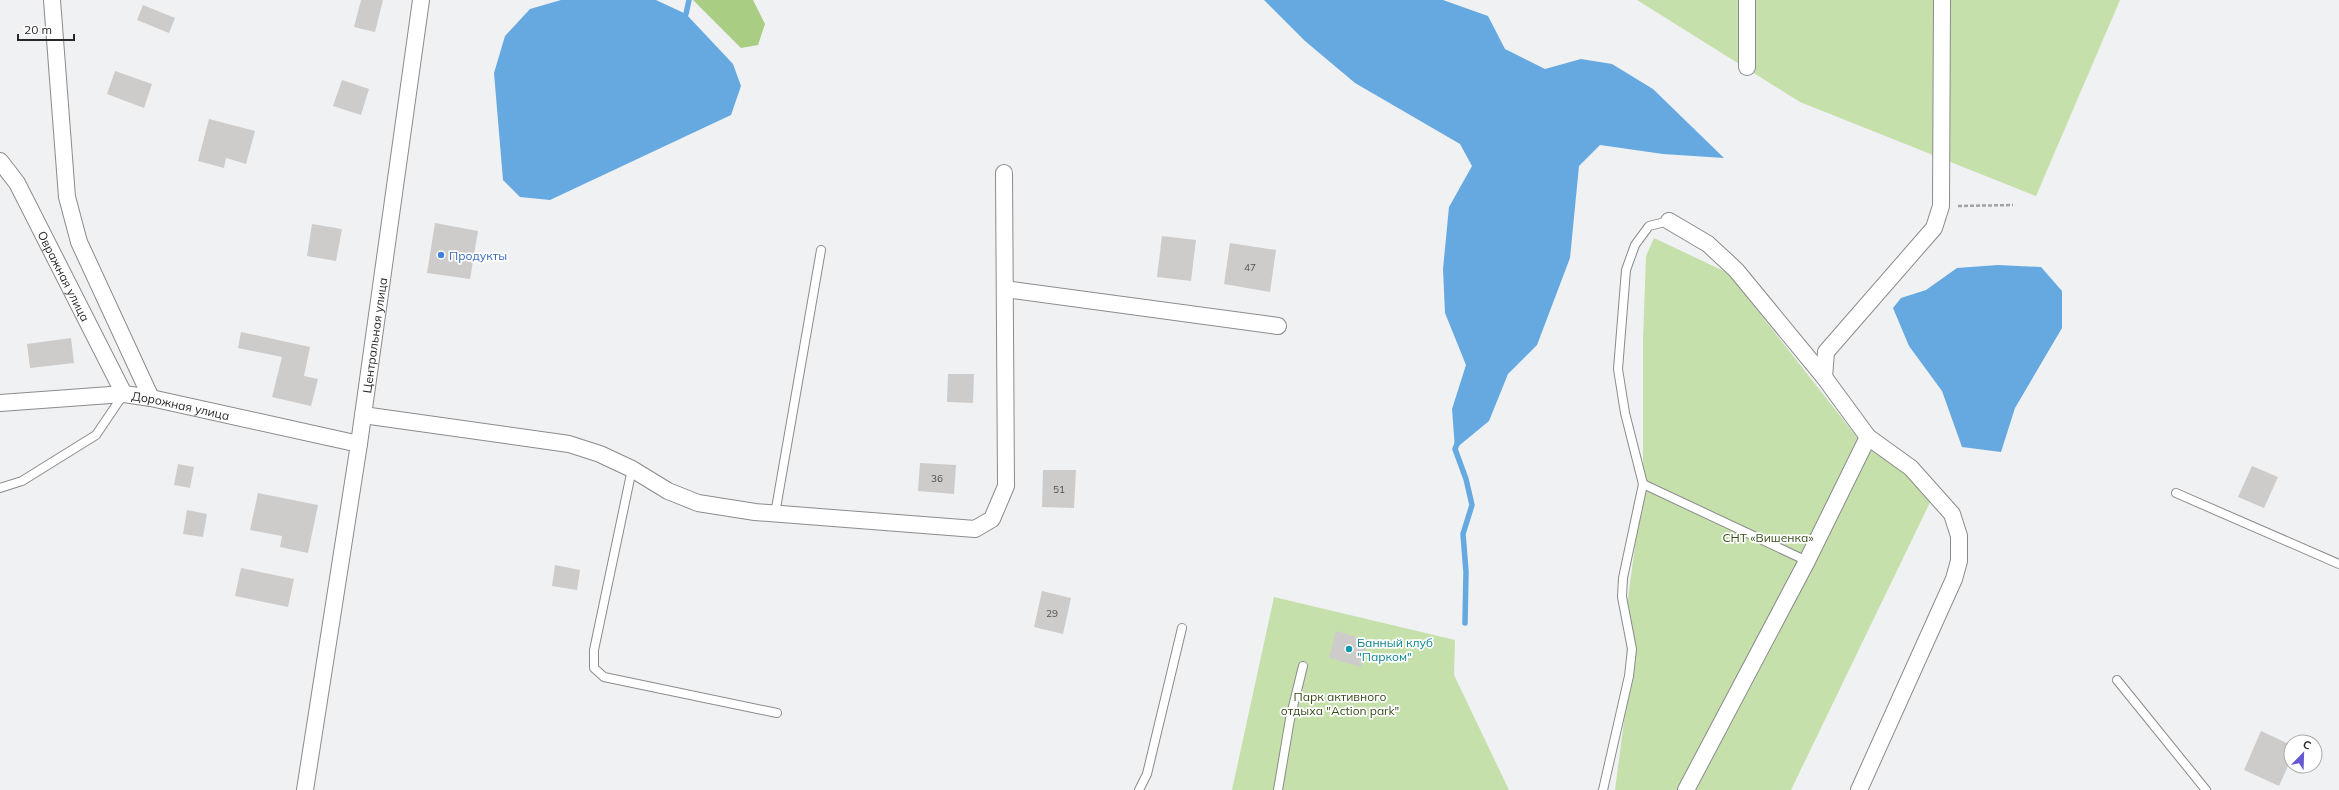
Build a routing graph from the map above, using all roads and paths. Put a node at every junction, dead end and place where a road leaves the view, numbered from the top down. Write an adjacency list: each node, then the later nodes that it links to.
1 (52, 0): 16 (street)
2 (421, 0): 18 (street, Центральная улица)
3 (1747, 0): 5 (street)
4 (1942, 0): 9 (street)
5 (1747, 67)
6 (0, 161): 15 (street, Овражная улица)
7 (1004, 173): 12 (street)
8 (2013, 205): 9 (path)
9 (1942, 206): 14 (street)
10 (1669, 221): 14 (street); 22 (lane)
11 (821, 250): 25 (lane)
12 (1005, 289): 13 (street); 25 (street)
13 (1278, 326)
14 (1824, 377): 19 (street)
15 (124, 394): 16 (street, Дорожная улица); 17 (street, Дорожная улица); 23 (lane)
16 (151, 398): 20 (street, Дорожная улица)
17 (0, 403)
18 (363, 415): 20 (street, Центральная улица); 21 (street)
19 (1868, 437): 26 (street); 37 (street)
20 (359, 444): 32 (street, Центральная улица)
21 (632, 469): 25 (street); 31 (lane)
22 (1643, 484): 26 (lane); 35 (lane)
23 (0, 488)
24 (2176, 493): 27 (lane)
25 (776, 514)
26 (1807, 561): 36 (street)
27 (2339, 564)
28 (1182, 628): 33 (lane)
29 (1303, 666): 34 (lane)
30 (2117, 680): 38 (lane)
31 (777, 713)
32 (305, 790)
33 (1140, 790)
34 (1278, 790)
35 (1602, 790)
36 (1686, 790)
37 (1859, 790)
38 (2206, 790)

